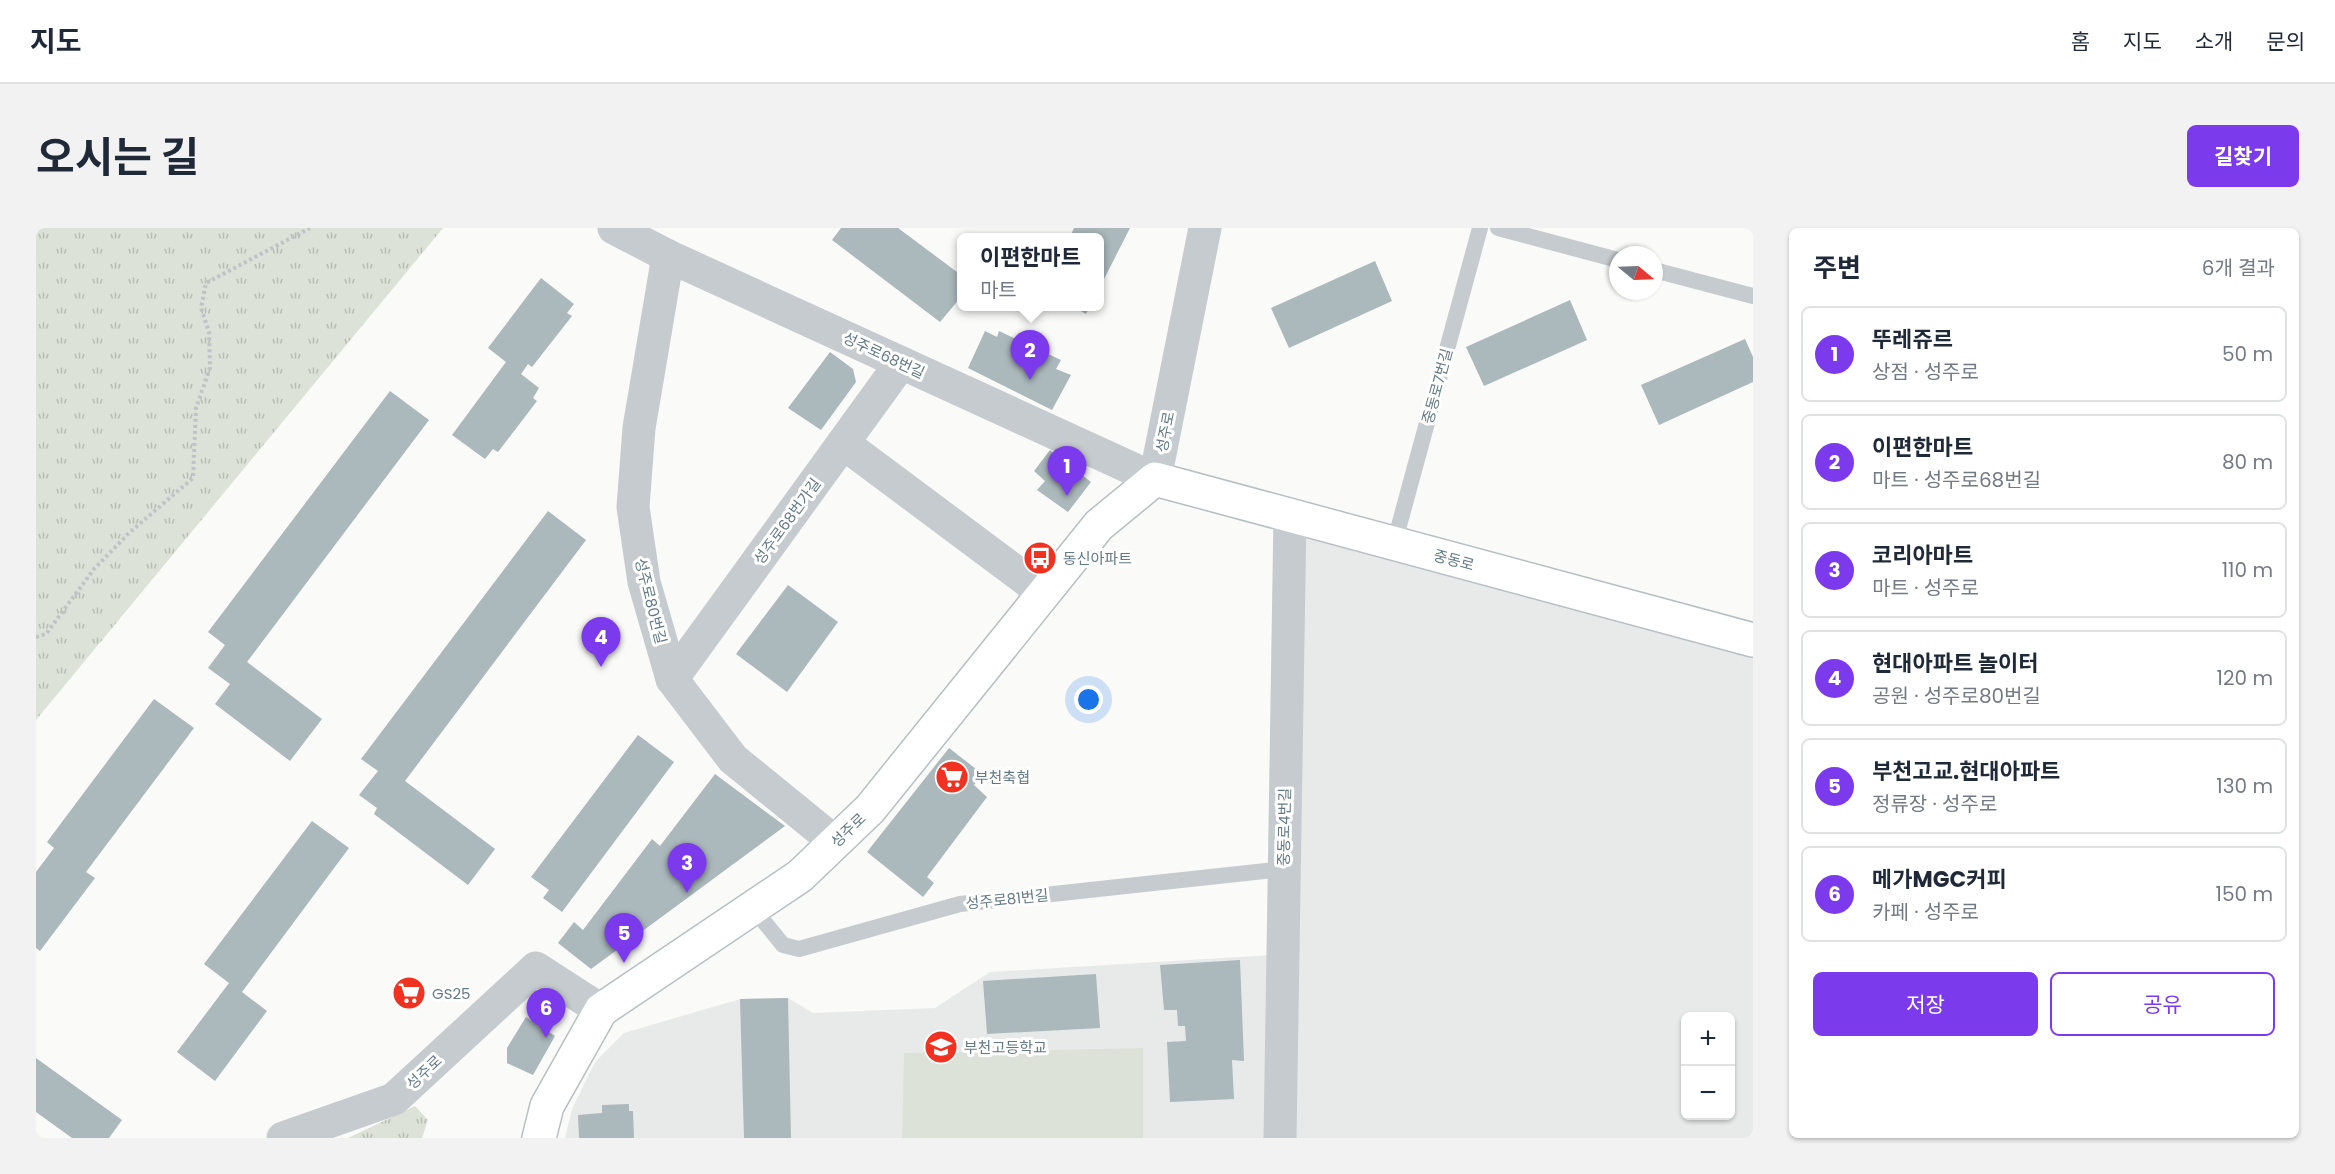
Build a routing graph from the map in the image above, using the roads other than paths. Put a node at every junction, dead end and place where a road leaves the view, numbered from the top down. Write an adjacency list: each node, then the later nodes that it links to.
1 (614, 228): 5 (street, 성주로68번길)
2 (1205, 228): 11 (street, 성주로)
3 (1480, 228): 13 (lane, 중동로7번길)
4 (1498, 228): 6 (lane)
5 (668, 256): 9 (street, 성주로68번길); 16 (street, 성주로80번길)
6 (1609, 258)
7 (1663, 272): 8 (lane)
8 (1753, 296)
9 (901, 363): 10 (street, 성주로68번가길); 11 (street, 성주로68번길)
10 (843, 443): 14 (street); 16 (street, 성주로68번가길)
11 (1155, 479): 12 (street, 중동로); 14 (street, 성주로)
12 (1290, 515): 13 (street, 중동로); 18 (street, 중동로4번길)
13 (1394, 544): 15 (street, 중동로)
14 (1044, 593): 17 (street, 성주로)
15 (1753, 640)
16 (672, 679): 17 (street, 성주로80번길)
17 (835, 842): 19 (street, 성주로)
18 (1284, 869): 19 (lane, 성주로81번길); 23 (street, 중동로4번길)
19 (753, 908): 20 (street, 성주로)
20 (601, 1010): 21 (street, 성주로); 22 (street, 성주로)
21 (283, 1138)
22 (539, 1138)
23 (1280, 1138)

